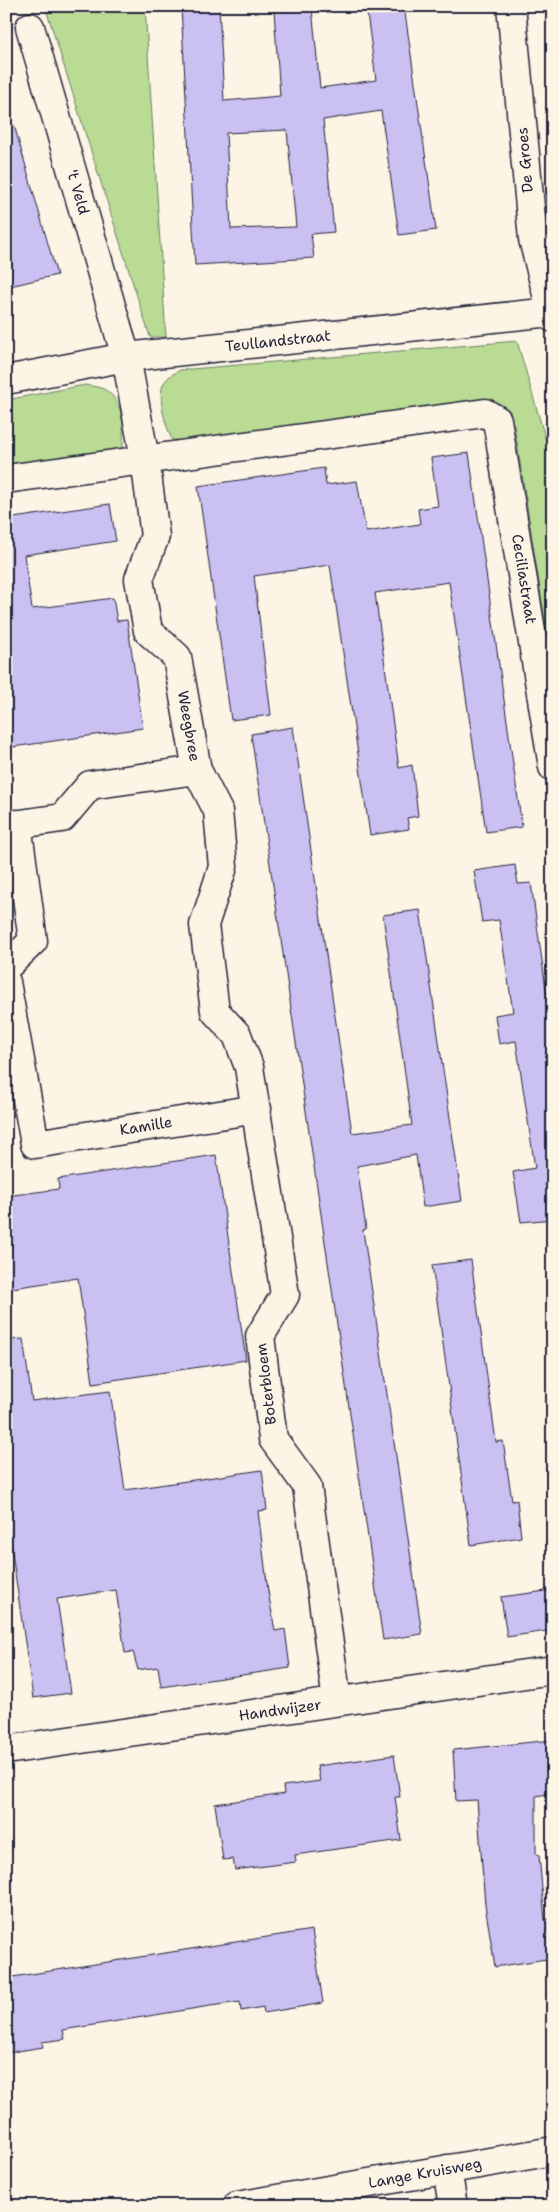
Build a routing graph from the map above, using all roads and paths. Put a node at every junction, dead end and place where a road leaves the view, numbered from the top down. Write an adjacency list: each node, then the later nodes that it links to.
1 (511, 6): 3 (street, De Groes)
2 (30, 27): 5 (street, 't Veld)
3 (543, 238): 4 (street, De Groes)
4 (552, 315): 5 (street, Teullandstraat)
5 (126, 357): 6 (street, Teullandstraat); 7 (street, Weegbree)
6 (6, 380)
7 (145, 459): 8 (street); 9 (street, Ceciliastraat); 11 (street, Weegbree)
8 (6, 479)
9 (546, 669): 10 (street, Ceciliastraat)
10 (553, 767)
11 (197, 770): 12 (street); 15 (street, Weegbree)
12 (12, 825): 13 (street)
13 (6, 967)
14 (6, 982): 15 (street, Kamille)
15 (257, 1109): 16 (street, Weegbree)
16 (262, 1153): 18 (street, Boterbloem)
17 (553, 1670): 18 (street, Handwijzer)
18 (337, 1701): 19 (street, Handwijzer)
19 (6, 1750)
20 (553, 2151): 21 (street, Lange Kruisweg)
21 (447, 2169): 22 (street, Lange Kruisweg); 23 (street)
22 (237, 2206)
23 (453, 2206)

